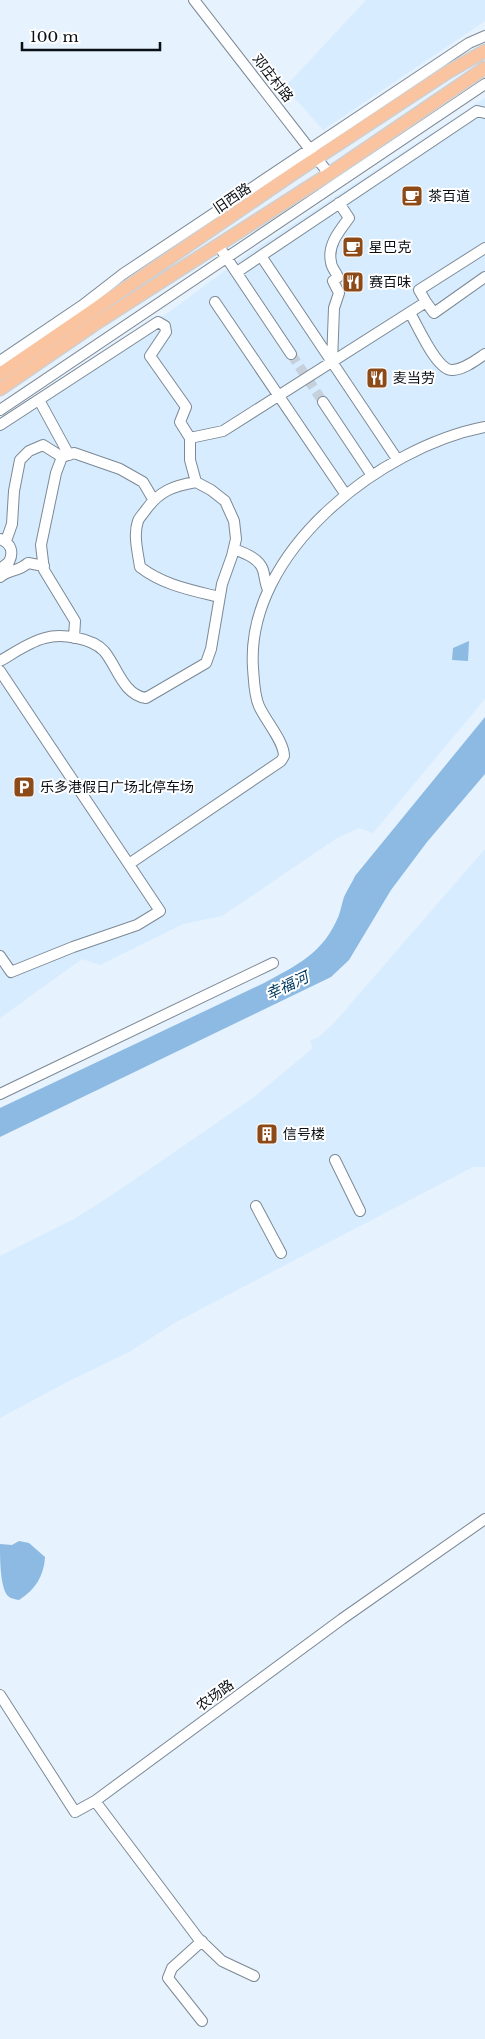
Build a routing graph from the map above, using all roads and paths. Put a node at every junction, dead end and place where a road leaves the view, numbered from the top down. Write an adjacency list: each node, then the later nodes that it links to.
1 (194, 0): 7 (street, 邓庄村路)
2 (485, 36): 7 (street)
3 (485, 51): 8 (main road, 旧西路)
4 (485, 68): 9 (main road)
5 (485, 84): 14 (street)
6 (485, 113): 10 (street)
7 (310, 148): 8 (street, 邓庄村路); 22 (street)
8 (318, 159): 9 (street, 邓庄村路); 24 (main road, 旧西路)
9 (329, 174): 11 (main road)
10 (339, 203): 13 (street); 23 (street)
11 (218, 245): 14 (street); 25 (main road)
12 (485, 248): 18 (street)
13 (262, 256): 15 (street); 23 (street)
14 (227, 258): 15 (street); 29 (street)
15 (237, 272): 20 (street)
16 (485, 277): 18 (street)
17 (215, 302): 26 (street)
18 (426, 302): 19 (street)
19 (410, 312): 21 (street); 23 (street)
20 (291, 354)
21 (485, 354)
22 (0, 360)
23 (332, 362): 26 (street); 34 (street)
24 (0, 374)
25 (0, 389)
26 (279, 396): 32 (street); 37 (street)
27 (39, 400): 30 (street); 32 (street); 33 (street)
28 (323, 402): 35 (street)
29 (0, 410)
30 (0, 425)
31 (485, 427): 34 (street)
32 (190, 438): 36 (street)
33 (66, 456): 38 (street); 39 (street); 41 (street)
34 (397, 459): 35 (street)
35 (371, 474): 37 (street)
36 (196, 482): 38 (street); 40 (street)
37 (346, 495): 43 (street)
38 (153, 499): 44 (street)
39 (3, 540): 42 (street)
40 (234, 548): 43 (street); 44 (street)
41 (44, 566): 42 (street); 45 (street)
42 (1, 572)
43 (268, 590): 48 (street)
44 (219, 597): 45 (street)
45 (74, 638): 46 (street)
46 (0, 661)
47 (0, 671): 48 (street)
48 (129, 864): 49 (street)
49 (0, 956)
50 (274, 963): 51 (street)
51 (0, 1094)
52 (335, 1160): 54 (street)
53 (256, 1206): 55 (street)
54 (360, 1211)
55 (281, 1253)
56 (485, 1518): 58 (street, 农场路)
57 (0, 1695): 58 (street, 农场路)
58 (95, 1800): 59 (street)
59 (202, 1942): 60 (street); 61 (street)
60 (254, 1976)
61 (202, 2021)

